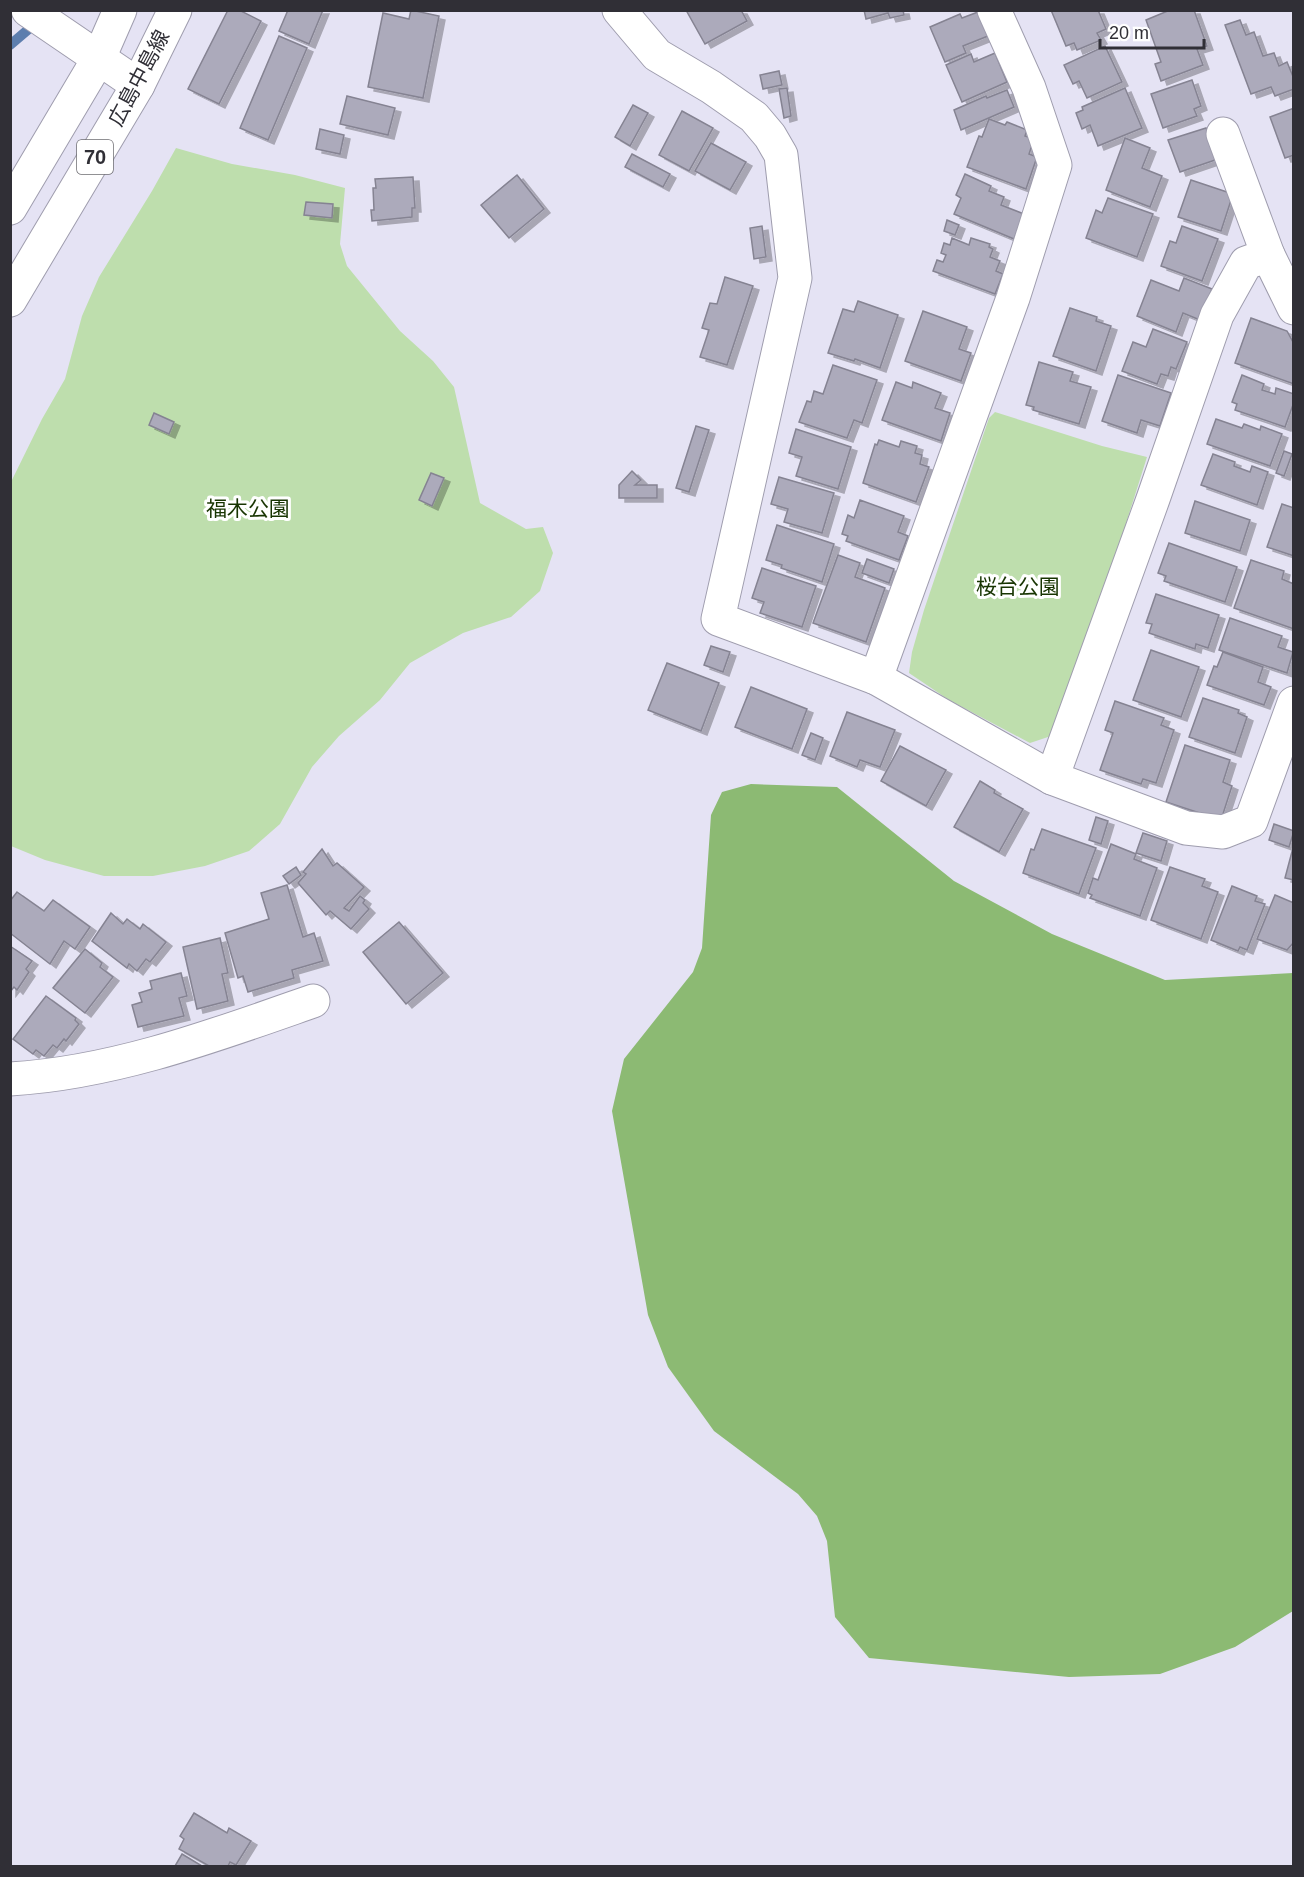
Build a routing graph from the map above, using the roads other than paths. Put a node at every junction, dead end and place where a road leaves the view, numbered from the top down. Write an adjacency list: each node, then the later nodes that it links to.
1 (28, 10): 6 (street)
2 (120, 10): 6 (street, 70)
3 (175, 10): 7 (street, 広島中島線 / 70)
4 (618, 10): 13 (street)
5 (994, 10): 13 (street)
6 (99, 58): 7 (street); 9 (street, 70)
7 (138, 85): 11 (street, 広島中島線 / 70)
8 (1223, 134): 10 (street)
9 (10, 208)
10 (1268, 255): 12 (street); 15 (street)
11 (10, 300)
12 (1293, 308)
13 (876, 678): 15 (street)
14 (1293, 703): 15 (street)
15 (1052, 778)
16 (313, 1001): 17 (street)
17 (10, 1079)

